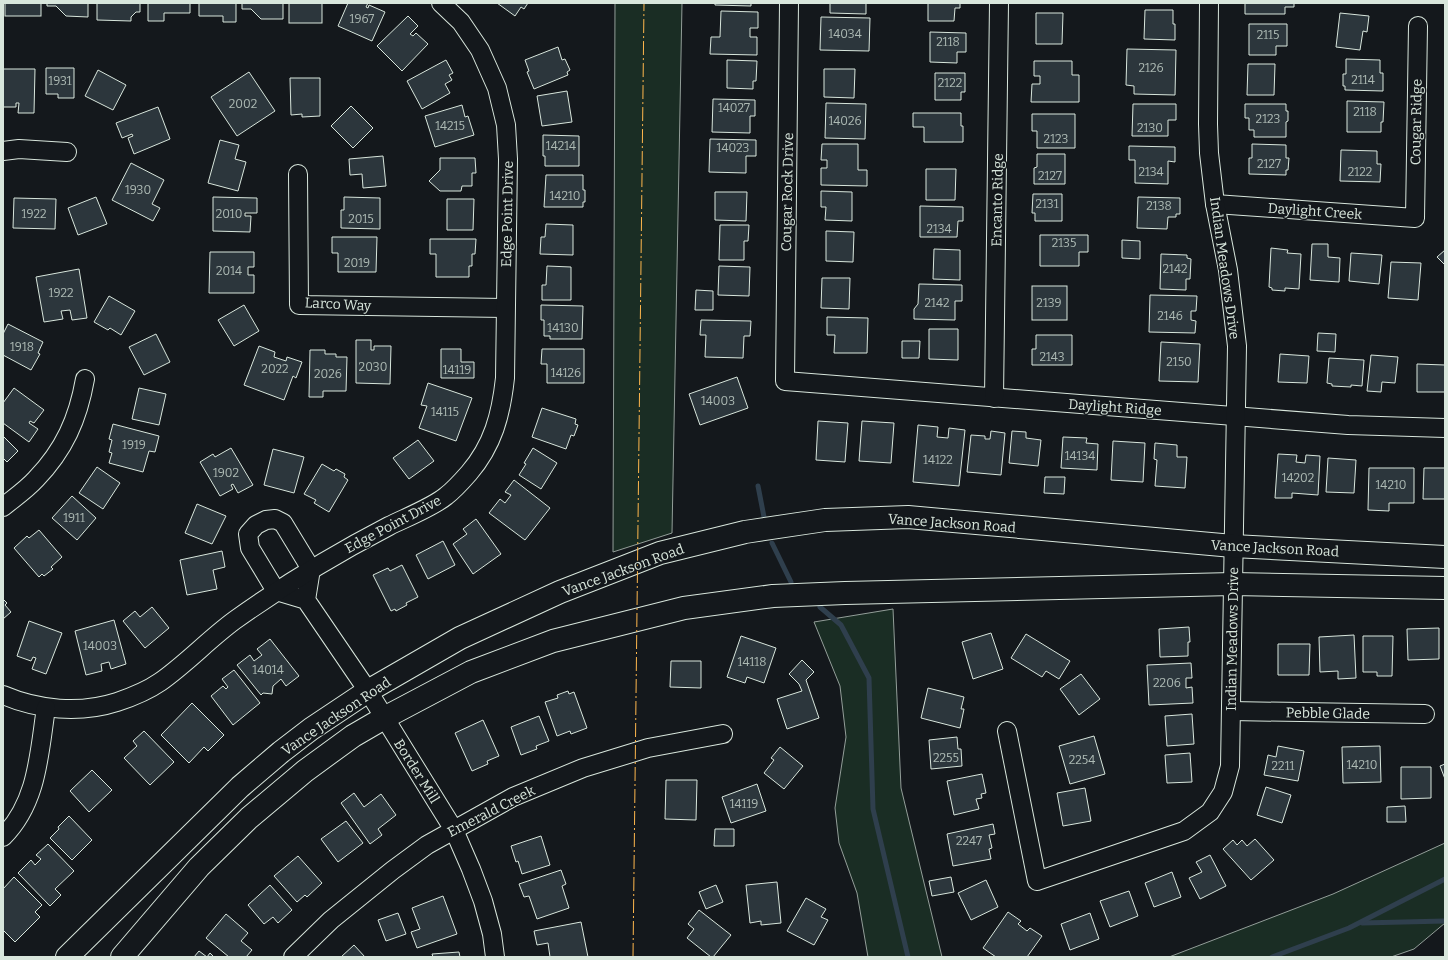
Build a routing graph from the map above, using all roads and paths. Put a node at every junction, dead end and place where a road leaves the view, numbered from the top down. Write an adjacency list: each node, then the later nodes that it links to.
1 (441, 3): 11 (street, Edge Point Drive)
2 (789, 3): 13 (street, Cougar Rock Drive)
3 (999, 3): 14 (street, Encanto Ridge)
4 (1209, 3): 9 (street, Indian Meadows Drive)
5 (1418, 26): 10 (street, Cougar Ridge)
6 (3, 151): 7 (street)
7 (67, 152)
8 (298, 174): 11 (street, Larco Way)
9 (1215, 204): 10 (street, Daylight Creek); 15 (street, Indian Meadows Drive)
10 (1415, 218)
11 (505, 308): 20 (street, Edge Point Drive)
12 (85, 379): 17 (street)
13 (785, 381): 14 (street, Daylight Ridge)
14 (994, 398): 15 (street, Daylight Ridge)
15 (1235, 416): 16 (street, Daylight Ridge); 18 (street, Indian Meadows Drive)
16 (1445, 428)
17 (3, 507)
18 (1233, 546): 19 (main road, Vance Jackson Road); 21 (street, Indian Meadows Drive); 25 (main road, Vance Jackson Road)
19 (1445, 557)
20 (311, 569): 23 (street, Edge Point Drive); 23 (street); 24 (street)
21 (1233, 584): 22 (main road, Vance Jackson Road); 28 (street, Indian Meadows Drive); 30 (main road, Vance Jackson Road)
22 (1445, 588)
23 (276, 591): 24 (street); 27 (street, Edge Point Drive)
24 (306, 600): 25 (street, Border Mill)
25 (368, 691): 30 (street, Border Mill); 35 (main road, Vance Jackson Road)
26 (3, 695): 27 (street, Edge Point Drive)
27 (46, 708): 34 (street)
28 (1231, 711): 29 (street, Pebble Glade); 31 (street, Indian Meadows Drive)
29 (1425, 714)
30 (384, 718): 33 (street, Border Mill); 36 (main road, Vance Jackson Road)
31 (1007, 731)
32 (723, 734): 33 (street, Emerald Creek)
33 (454, 830): 37 (street, Emerald Creek); 38 (street, Border Mill)
34 (3, 837)
35 (67, 957)
36 (122, 957)
37 (293, 957)
38 (495, 957)

